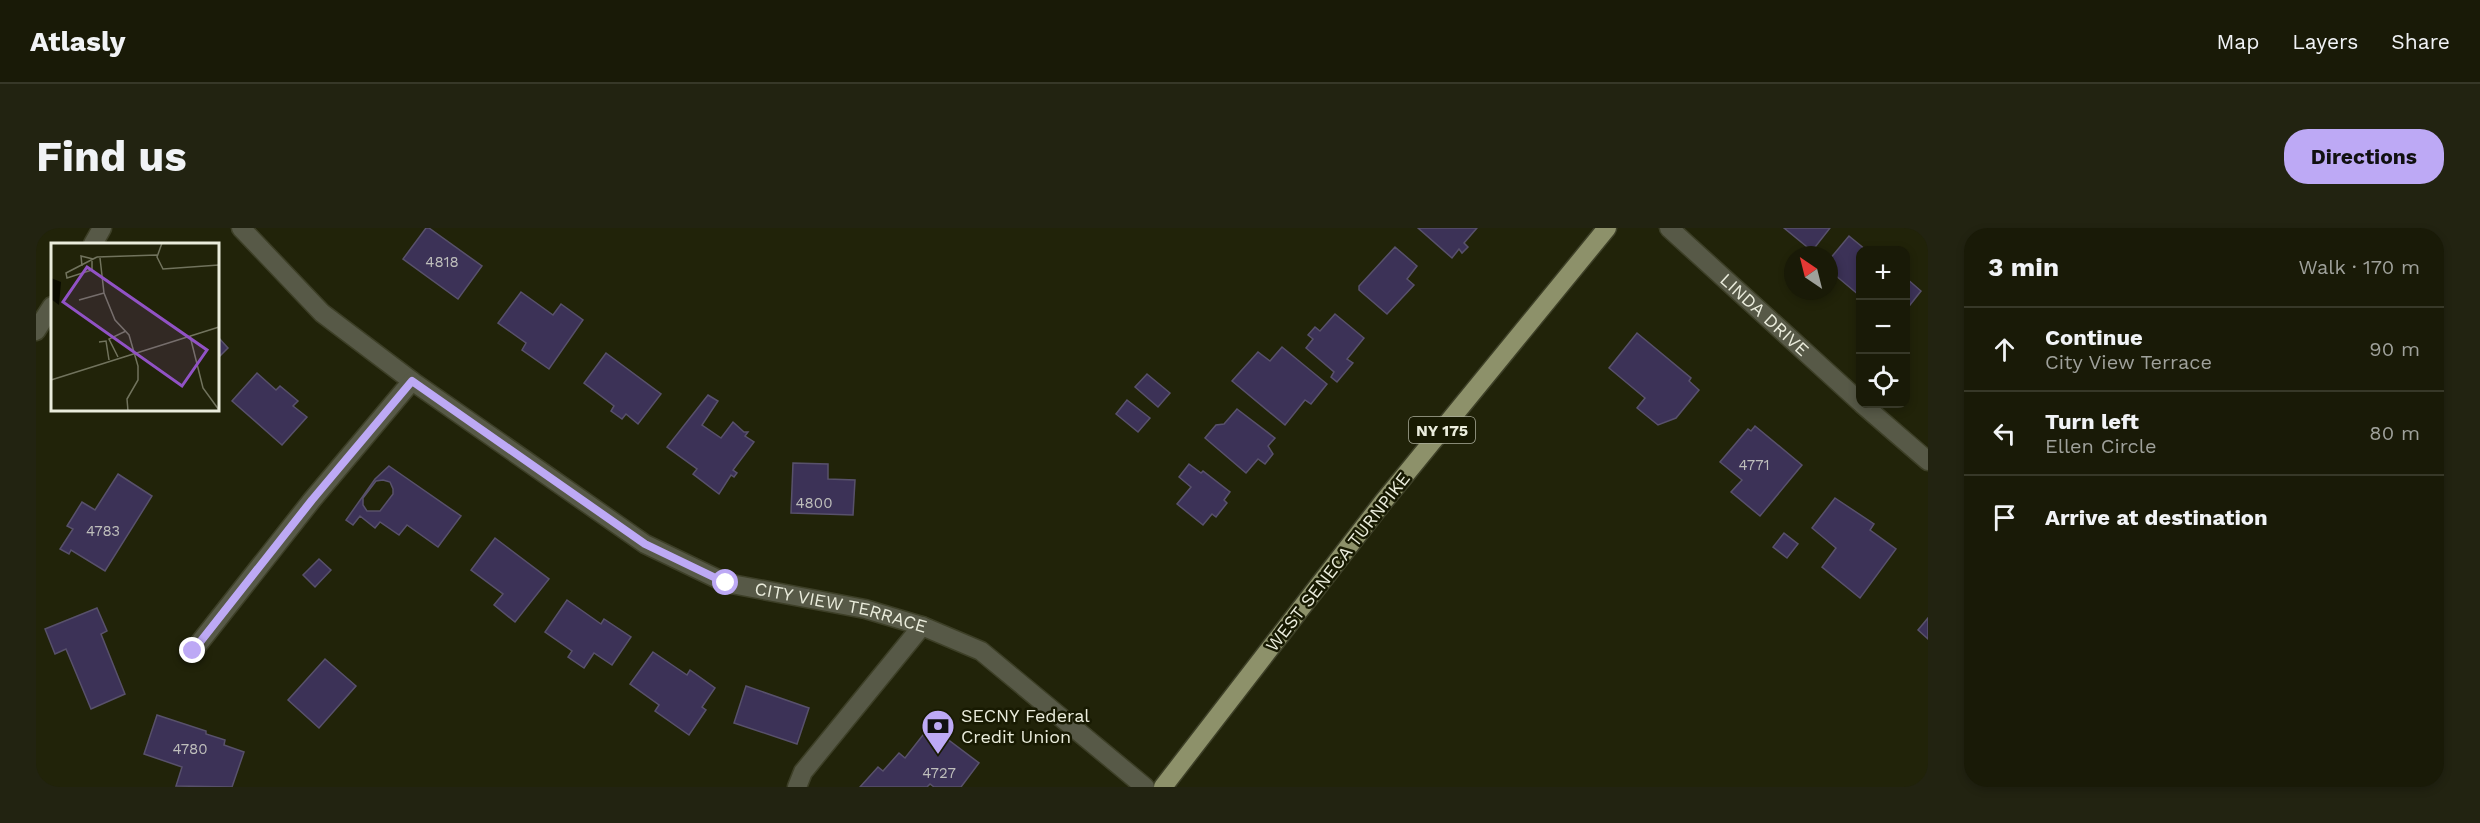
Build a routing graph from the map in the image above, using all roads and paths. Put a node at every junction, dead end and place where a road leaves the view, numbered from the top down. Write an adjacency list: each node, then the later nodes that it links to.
1 (102, 228): 5 (street)
2 (241, 228): 8 (street, CITY VIEW TERRACE)
3 (1607, 228): 16 (main road, WEST SENECA TURNPIKE / NY 175)
4 (1669, 228): 9 (street, LINDA DRIVE)
5 (94, 243)
6 (51, 308): 7 (street)
7 (36, 331)
8 (412, 381): 12 (street, CITY VIEW TERRACE); 13 (street)
9 (1856, 398)
10 (1868, 408): 11 (street, LINDA DRIVE)
11 (1928, 461)
12 (922, 626): 14 (street); 15 (street, CITY VIEW TERRACE)
13 (193, 651)
14 (796, 787)
15 (1145, 787)
16 (1163, 787)

